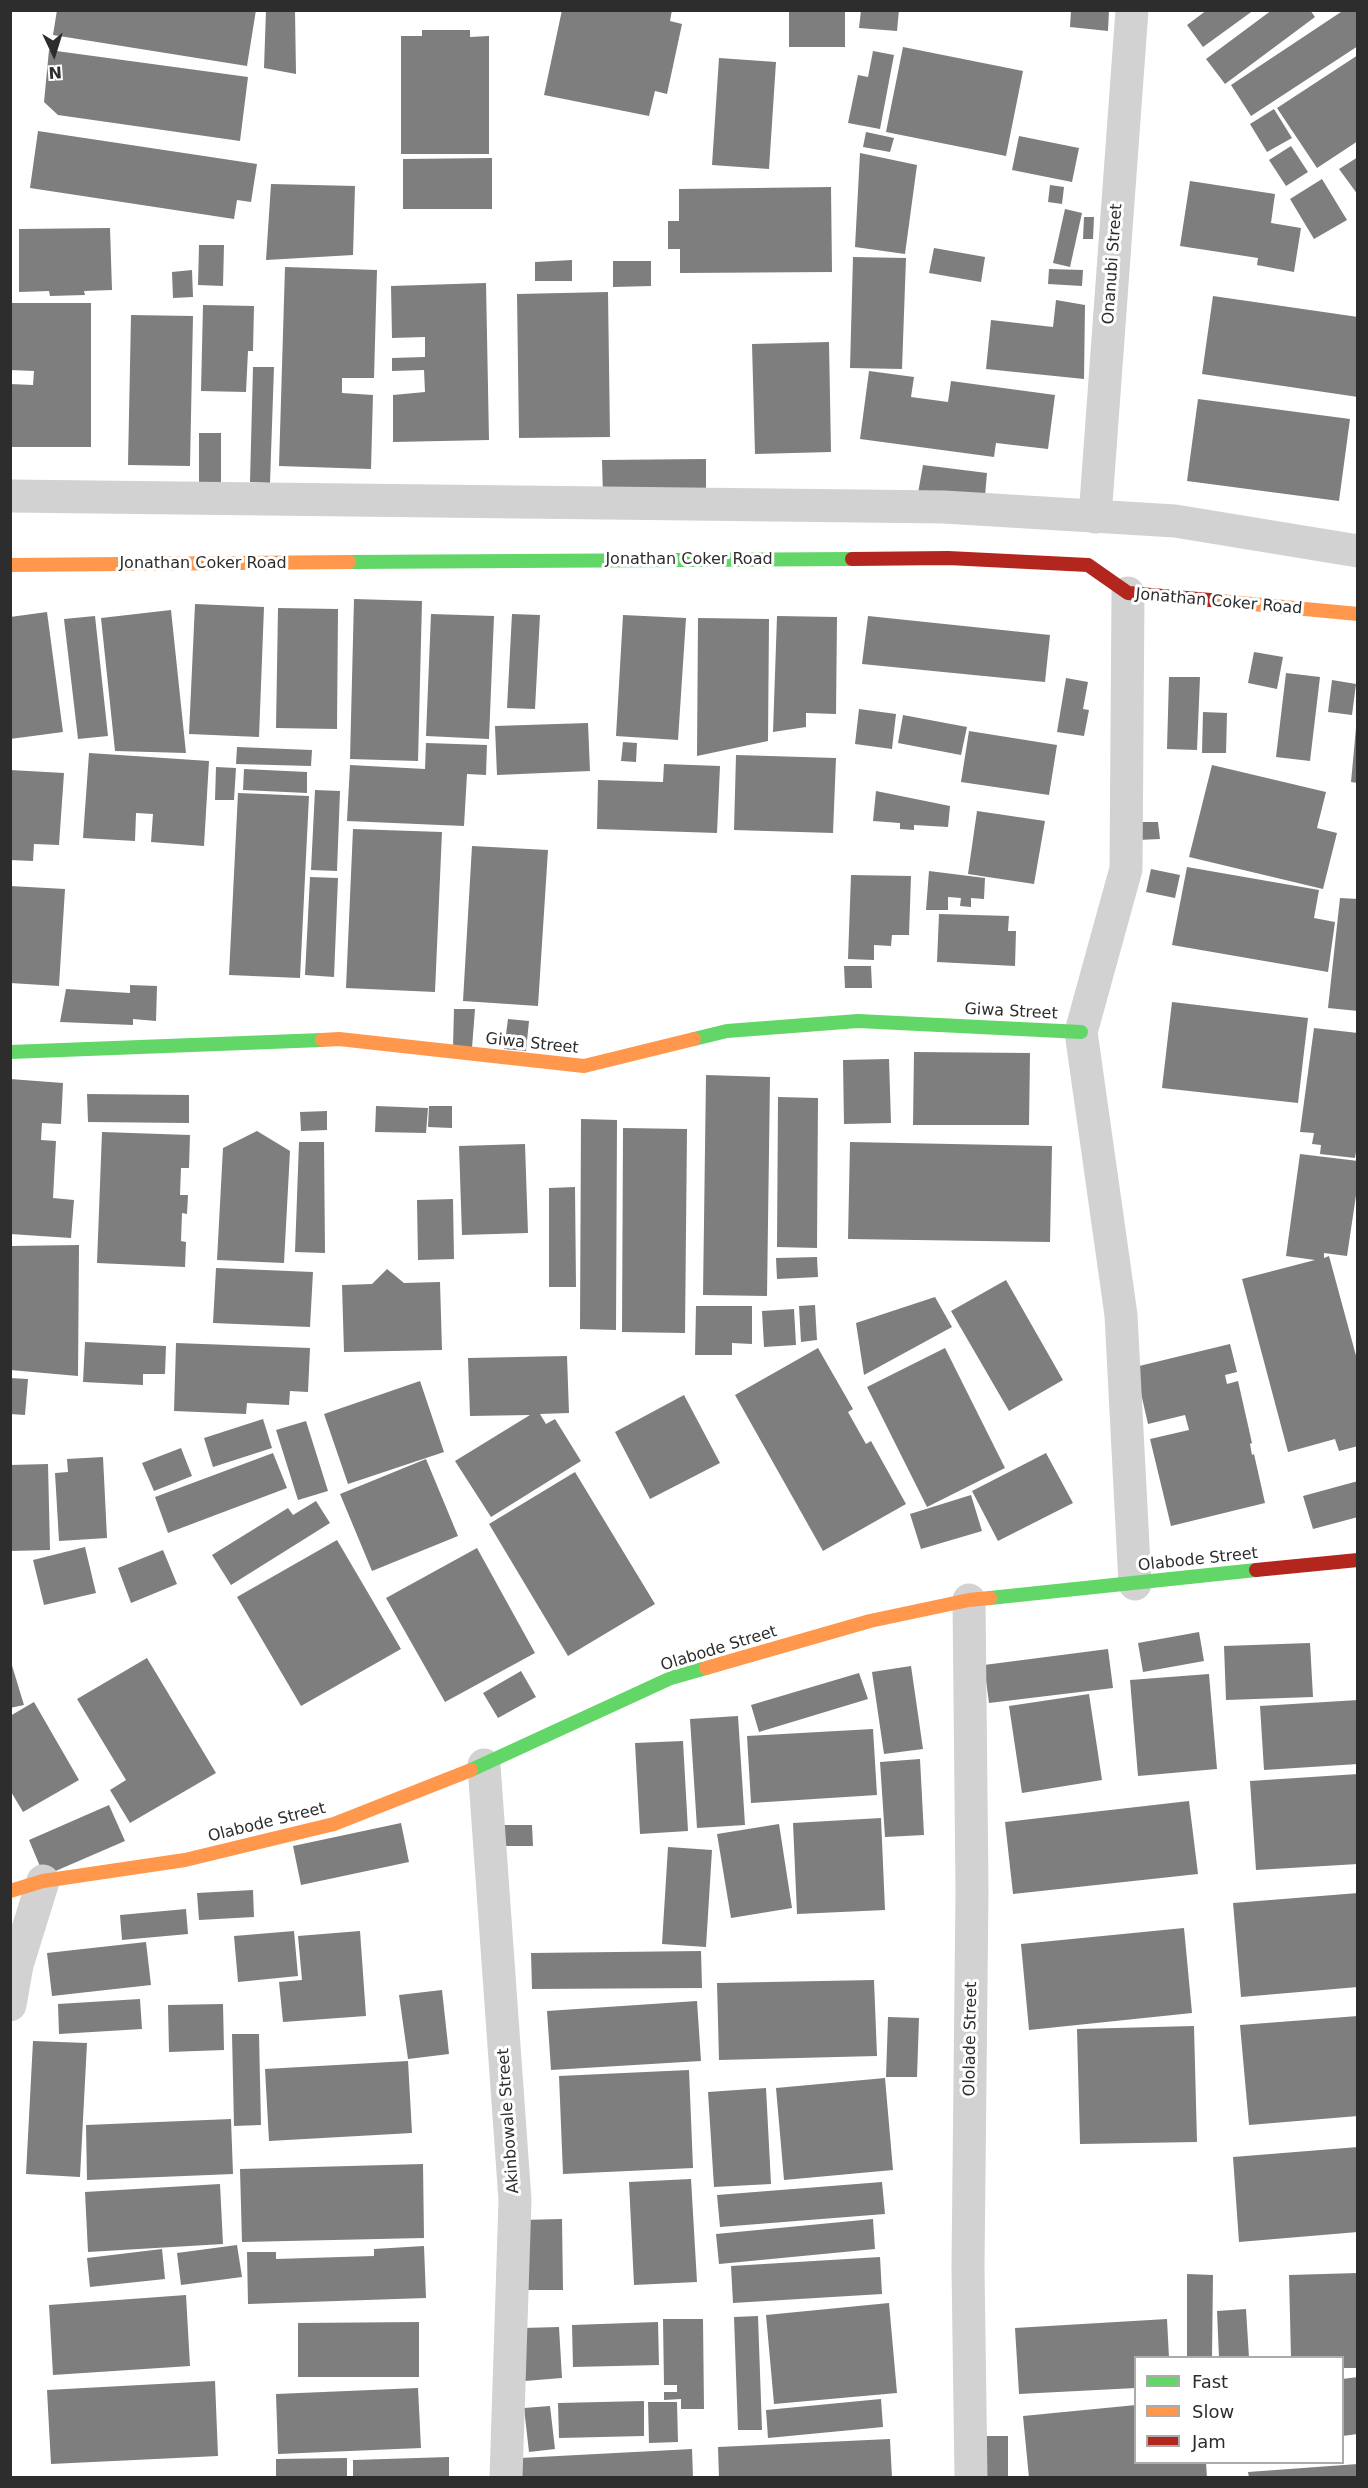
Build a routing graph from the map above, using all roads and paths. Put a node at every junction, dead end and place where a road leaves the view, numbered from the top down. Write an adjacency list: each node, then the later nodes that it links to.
1 (1132, 10): 3 (street, Onanubi Street)
2 (10, 496): 3 (street)
3 (1095, 517): 4 (street)
4 (1358, 550)
5 (10, 566): 6 (street, Jonathan Coker Road)
6 (1128, 593): 7 (street, Jonathan Coker Road); 8 (street)
7 (1358, 614)
8 (1081, 1032): 9 (street, Giwa Street); 11 (street)
9 (10, 1052)
10 (1358, 1560): 11 (street, Olabode Street)
11 (1135, 1584): 12 (street, Olabode Street)
12 (969, 1600): 13 (street, Olabode Street); 18 (street, Ololade Street)
13 (484, 1765): 14 (street, Olabode Street); 17 (street, Akinbowale Street)
14 (43, 1881): 15 (street, Olabode Street); 16 (street)
15 (10, 1892)
16 (10, 2005)
17 (506, 2478)
18 (971, 2478)

